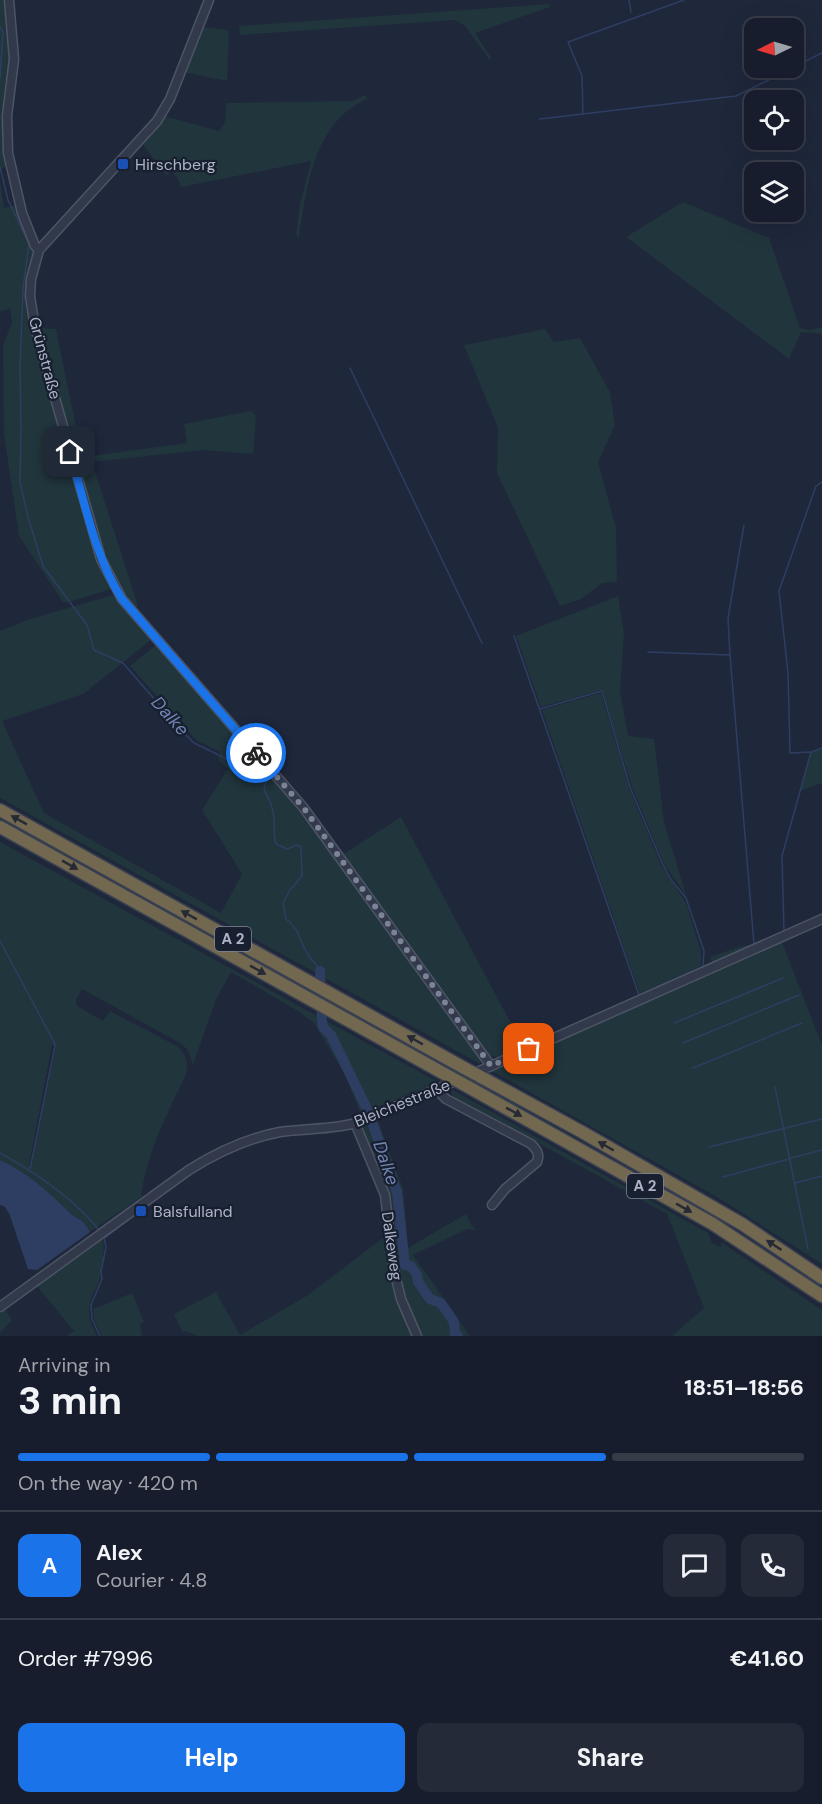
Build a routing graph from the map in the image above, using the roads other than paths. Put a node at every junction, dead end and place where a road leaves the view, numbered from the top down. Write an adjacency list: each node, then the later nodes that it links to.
1 (9, 0): 3 (street)
2 (209, 0): 3 (street, Grünstraße)
3 (39, 250): 7 (street, Grünstraße)
4 (0, 810): 11 (highway, A 2, one-way to 4, bridge)
5 (0, 826): 12 (highway, A 2, one-way to 12, bridge)
6 (822, 919): 7 (street, Bleichestraße)
7 (491, 1066): 8 (street, Bleichestraße)
8 (438, 1088): 9 (street, Bleichestraße); 10 (street)
9 (357, 1122): 13 (street, Bleichestraße); 14 (street, Dalkeweg)
10 (492, 1205)
11 (822, 1278)
12 (822, 1296)
13 (0, 1307)
14 (417, 1336)

